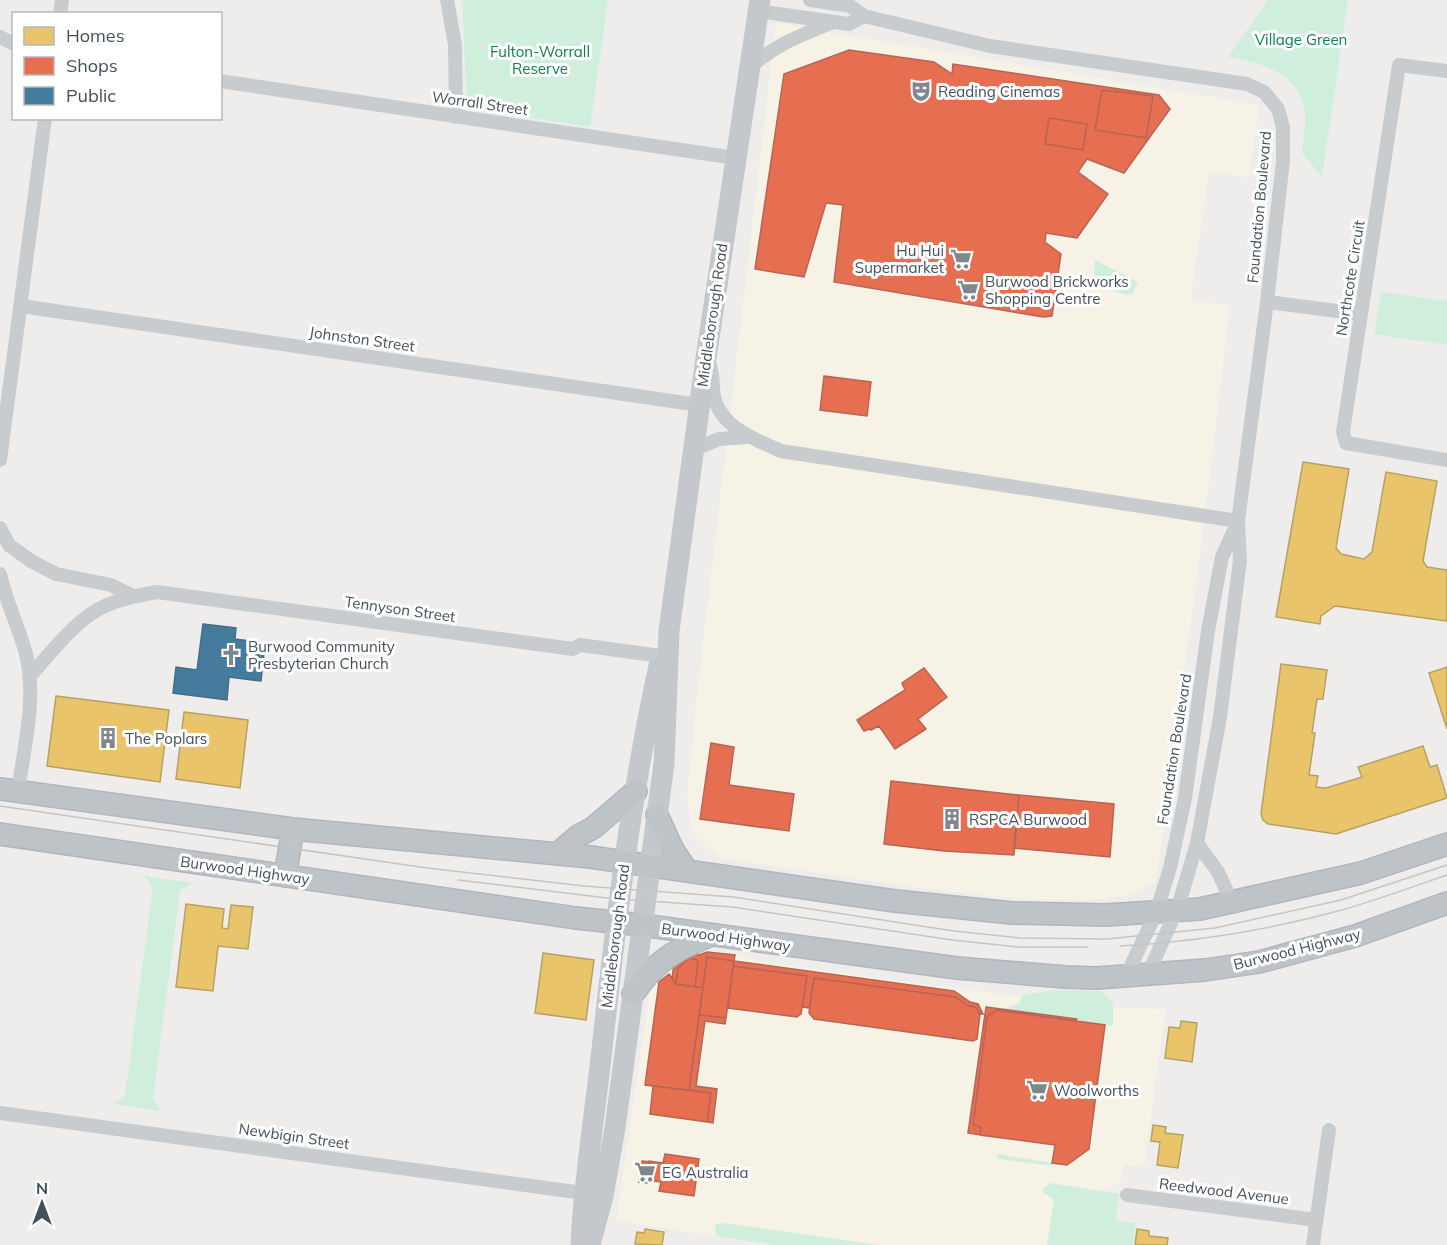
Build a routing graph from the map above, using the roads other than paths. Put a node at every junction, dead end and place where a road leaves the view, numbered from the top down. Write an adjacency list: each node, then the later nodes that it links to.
1 (447, 0): 9 (street)
2 (817, 0): 4 (street, Foundation Boulevard)
3 (759, 5): 5 (street, Foundation Boulevard); 6 (main road, Middleborough Road)
4 (864, 16): 5 (street, Foundation Boulevard); 12 (street, Foundation Boulevard)
5 (833, 23): 6 (street, Foundation Boulevard)
6 (750, 67): 11 (main road, Middleborough Road)
7 (1447, 71): 14 (street, Northcote Circuit)
8 (222, 81): 9 (street, Worrall Street)
9 (456, 117): 11 (street, Worrall Street)
10 (45, 120): 13 (street)
11 (735, 158): 15 (main road, Middleborough Road)
12 (1267, 302): 14 (street); 21 (street, Foundation Boulevard)
13 (21, 306): 16 (street, Johnston Street); 19 (street)
14 (1361, 314): 20 (street, Northcote Circuit)
15 (706, 358): 16 (main road, Middleborough Road); 17 (street)
16 (699, 405): 18 (main road, Middleborough Road)
17 (748, 437): 18 (street); 21 (street)
18 (693, 450): 25 (main road, Middleborough Road)
19 (0, 460)
20 (1447, 460)
21 (1238, 521): 33 (street, Foundation Boulevard); 42 (street, Foundation Boulevard)
22 (0, 528): 24 (street)
23 (0, 574): 27 (street)
24 (133, 596): 26 (street, Tennyson Street); 27 (street, Tennyson Street)
25 (669, 631): 26 (main road, Middleborough Road); 30 (main road, Middleborough Road)
26 (661, 656): 29 (main road, Middleborough Road)
27 (30, 677): 28 (street)
28 (9, 790): 31 (highway)
29 (636, 791): 35 (highway); 36 (main road, Middleborough Road)
30 (657, 815): 37 (main road, Middleborough Road); 38 (highway)
31 (293, 829): 35 (highway); 39 (highway)
32 (0, 834): 39 (highway, Burwood Highway)
33 (1197, 843): 40 (street); 42 (street, Foundation Boulevard)
34 (1447, 844): 40 (highway)
35 (557, 854): 36 (highway)
36 (625, 862): 37 (highway); 43 (main road, Middleborough Road)
37 (650, 866): 38 (highway); 44 (main road, Middleborough Road)
38 (687, 871): 42 (highway)
39 (285, 876): 43 (highway, Burwood Highway)
40 (1232, 902): 42 (highway)
41 (1447, 903): 46 (highway, Burwood Highway)
42 (1166, 912): 46 (street, Foundation Boulevard); 47 (street, Foundation Boulevard)
43 (617, 922): 44 (highway, Burwood Highway); 50 (main road, Middleborough Road)
44 (642, 925): 45 (highway, Burwood Highway); 48 (main road, Middleborough Road)
45 (712, 935): 47 (highway, Burwood Highway); 48 (highway)
46 (1148, 974): 47 (highway, Burwood Highway)
47 (1126, 976)
48 (633, 994): 51 (main road, Middleborough Road)
49 (0, 1113): 53 (street, Newbigin Street)
50 (593, 1124): 51 (main road); 53 (main road, Middleborough Road)
51 (615, 1128): 57 (main road, Middleborough Road)
52 (1329, 1130): 55 (street)
53 (584, 1193): 56 (main road, Middleborough Road)
54 (1126, 1195): 55 (street, Reedwood Avenue)
55 (1316, 1220): 58 (street)
56 (581, 1245)
57 (590, 1245)
58 (1313, 1245)

